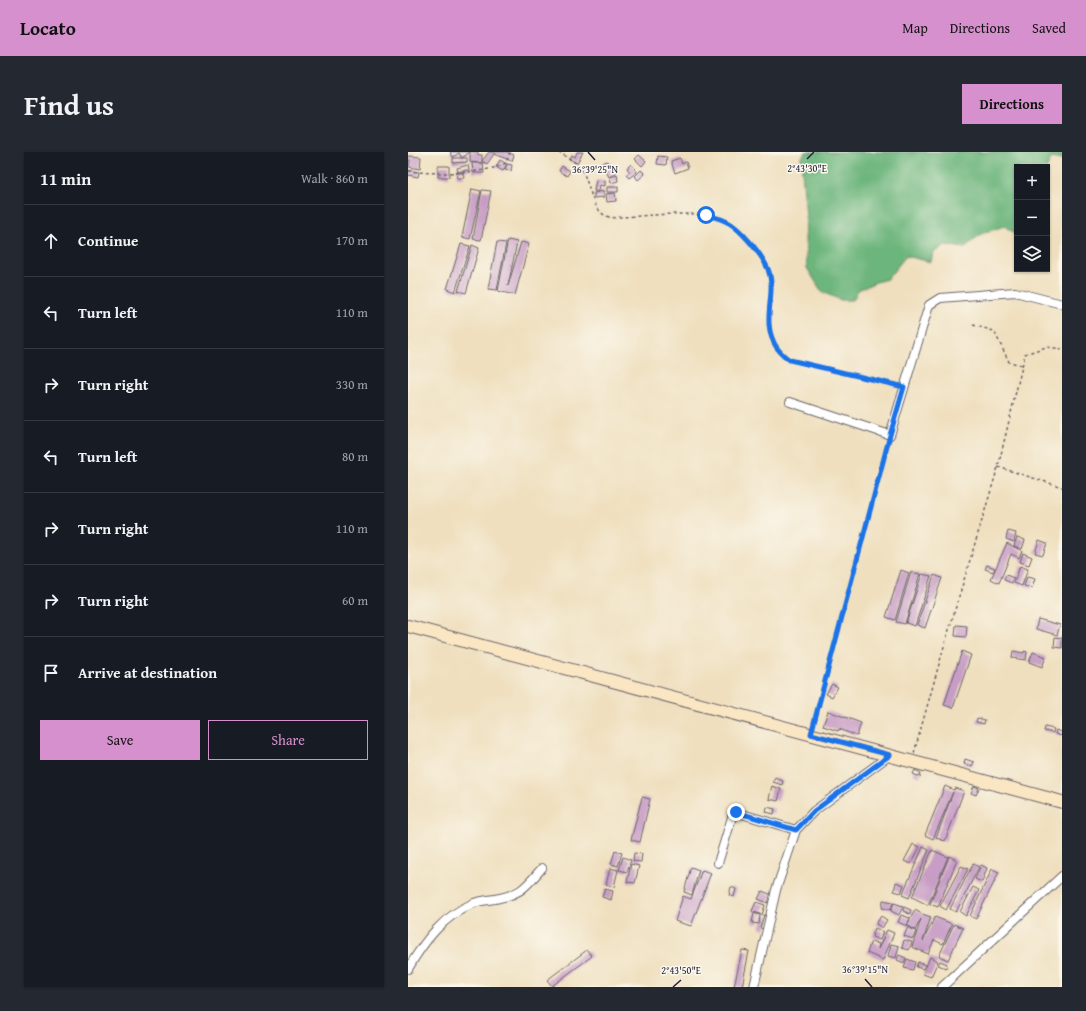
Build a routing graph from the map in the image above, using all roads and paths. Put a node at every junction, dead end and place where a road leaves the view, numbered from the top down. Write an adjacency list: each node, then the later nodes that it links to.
1 (510, 152): 3 (path)
2 (558, 152): 8 (path)
3 (408, 171)
4 (1062, 304): 8 (street)
5 (973, 325): 7 (path)
6 (1062, 349): 7 (path)
7 (1022, 365): 11 (path)
8 (904, 387): 10 (street)
9 (790, 402): 10 (street)
10 (890, 435): 14 (path)
11 (998, 467): 12 (path); 16 (path)
12 (1062, 486)
13 (408, 626): 14 (main road)
14 (811, 734): 15 (main road)
15 (890, 755): 16 (main road); 18 (street)
16 (912, 761): 17 (main road)
17 (1062, 802)
18 (796, 830): 19 (street); 23 (street)
19 (718, 863)
20 (542, 868): 22 (street)
21 (1062, 876): 24 (street)
22 (408, 969)
23 (754, 987)
24 (942, 987)

